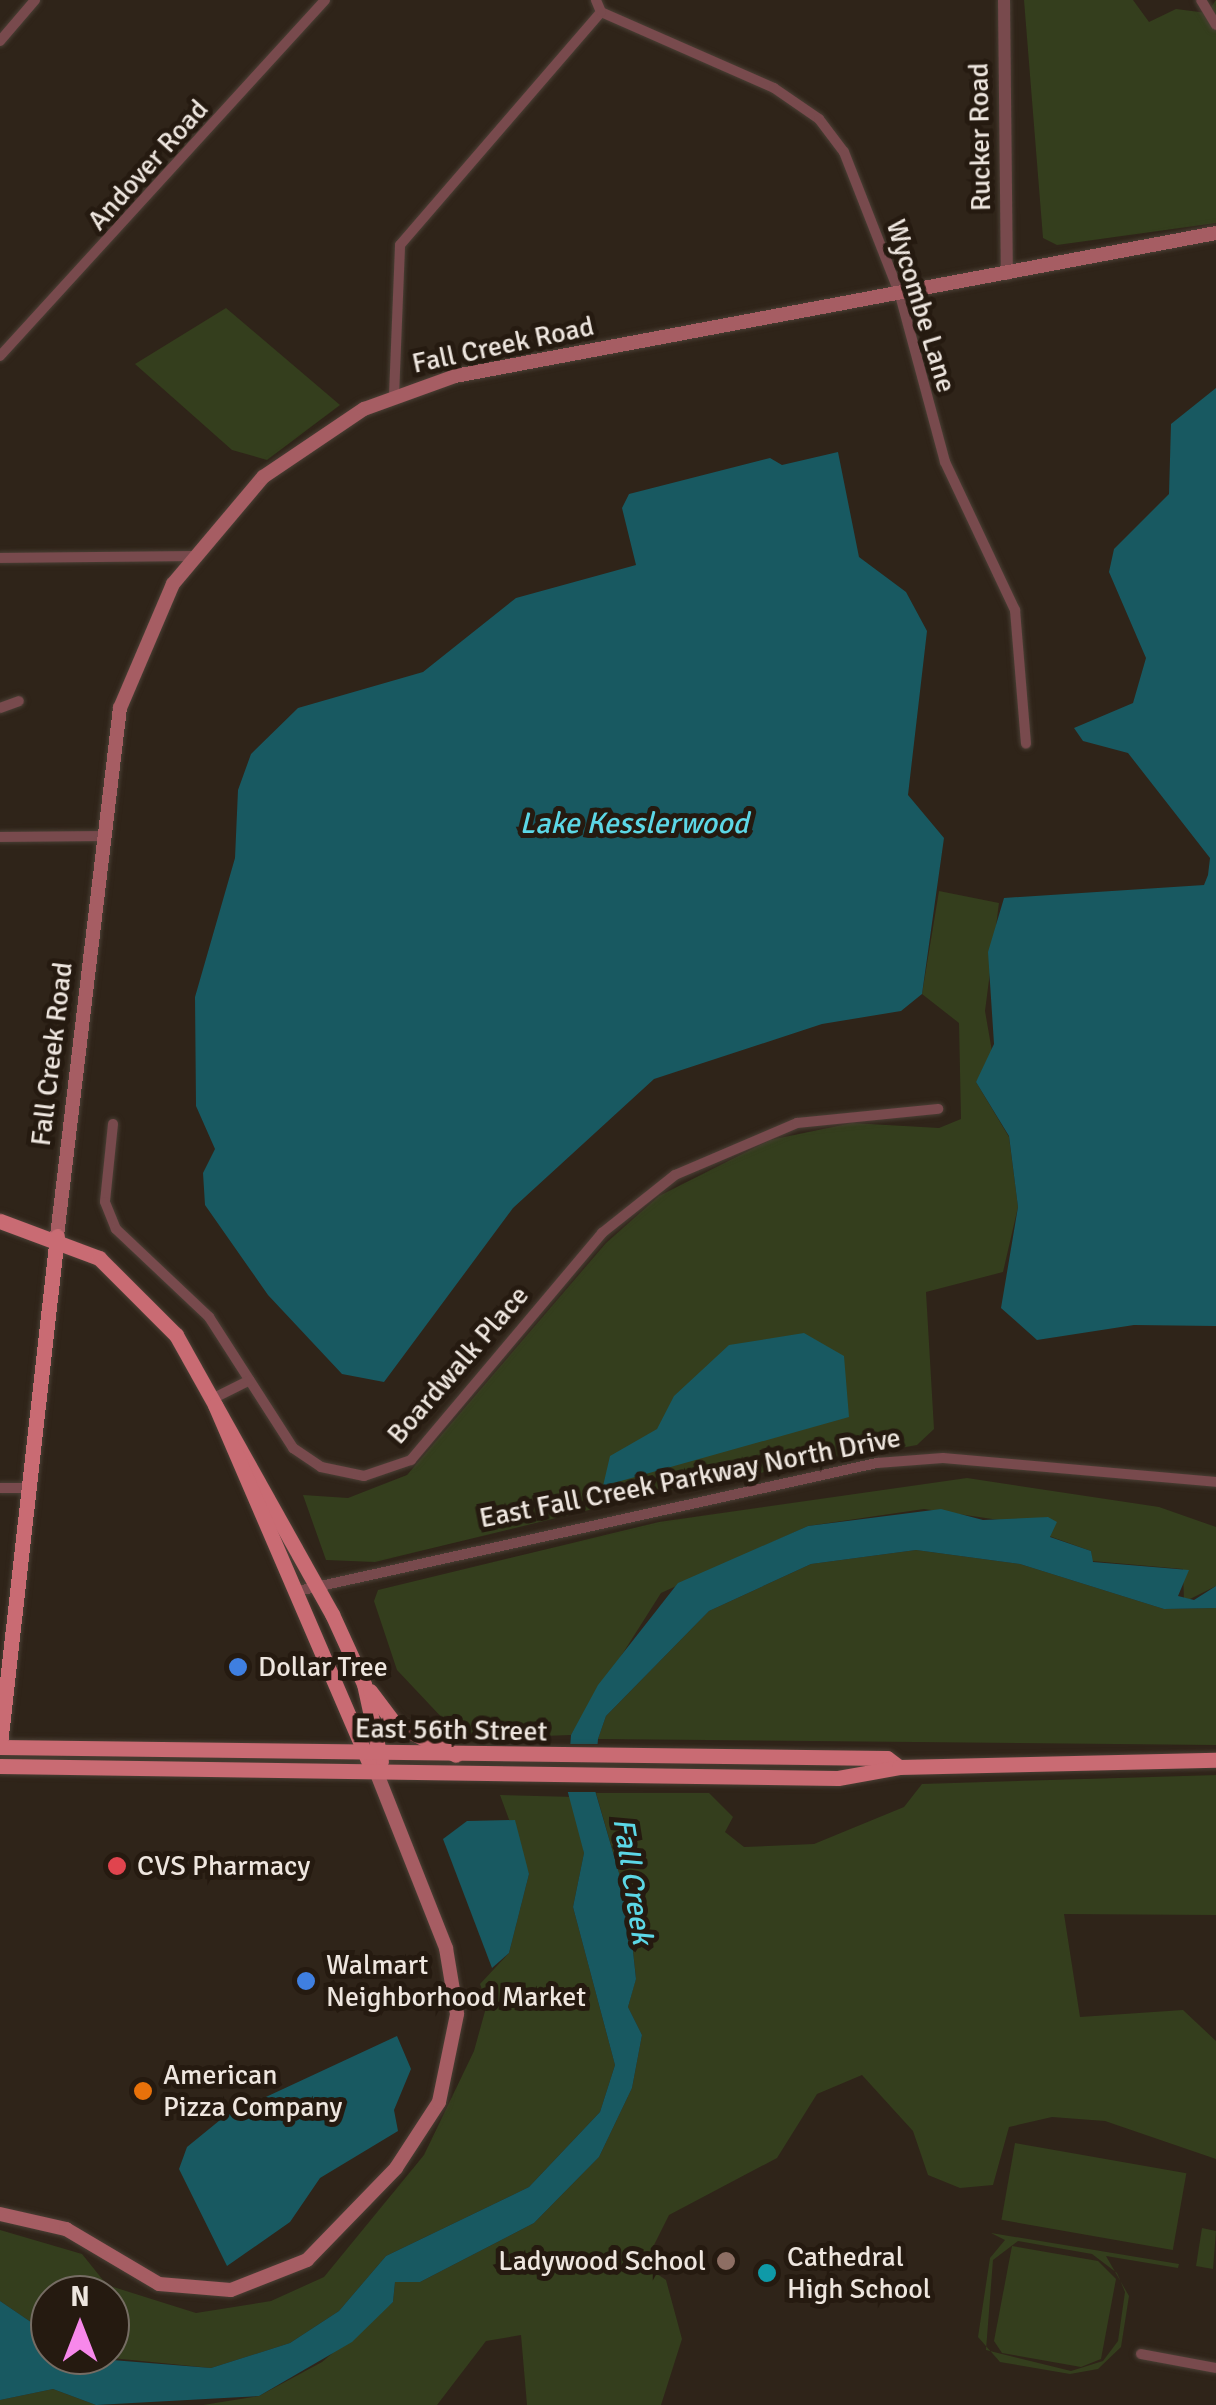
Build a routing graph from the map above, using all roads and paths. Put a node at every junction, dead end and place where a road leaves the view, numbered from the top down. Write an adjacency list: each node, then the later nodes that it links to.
1 (35, 0): 8 (street)
2 (325, 0): 12 (street, Andover Road)
3 (596, 0): 6 (street)
4 (1004, 0): 10 (street, Rucker Road)
5 (1201, 0): 7 (street)
6 (601, 12): 11 (street, Wycombe Lane); 13 (street)
7 (1216, 24)
8 (0, 41)
9 (1216, 233): 10 (main road, Fall Creek Road)
10 (1007, 274): 11 (main road, Fall Creek Road)
11 (900, 295): 13 (main road, Fall Creek Road); 18 (street, Wycombe Lane)
12 (0, 356)
13 (394, 396): 14 (main road, Fall Creek Road)
14 (192, 556): 15 (street); 19 (main road, Fall Creek Road)
15 (0, 558)
16 (20, 701): 17 (street)
17 (0, 708)
18 (1026, 744)
19 (102, 836): 20 (street); 24 (main road, Fall Creek Road)
20 (0, 837)
21 (938, 1109): 25 (street, Boardwalk Place)
22 (112, 1124): 25 (street, Boardwalk Place)
23 (0, 1221): 24 (main road)
24 (57, 1236): 26 (main road); 29 (main road)
25 (250, 1380): 26 (street)
26 (214, 1402): 30 (main road); 31 (main road)
27 (1216, 1482): 30 (street, East Fall Creek Parkway North Drive)
28 (0, 1488): 29 (street)
29 (27, 1488): 33 (main road)
30 (316, 1582): 31 (street, East Fall Creek Parkway North Drive); 32 (main road)
31 (298, 1591): 34 (main road)
32 (364, 1684): 34 (main road); 35 (main road)
33 (0, 1745): 34 (main road, East 56th Street)
34 (374, 1755): 35 (main road, East 56th Street); 39 (main road)
35 (456, 1755): 38 (main road, East 56th Street)
36 (1216, 1760): 38 (main road, East 56th Street)
37 (0, 1766): 39 (main road, East 56th Street)
38 (898, 1767): 39 (main road, East 56th Street)
39 (377, 1774): 40 (main road)
40 (0, 2214)
41 (1141, 2354): 42 (street)
42 (1216, 2368)

